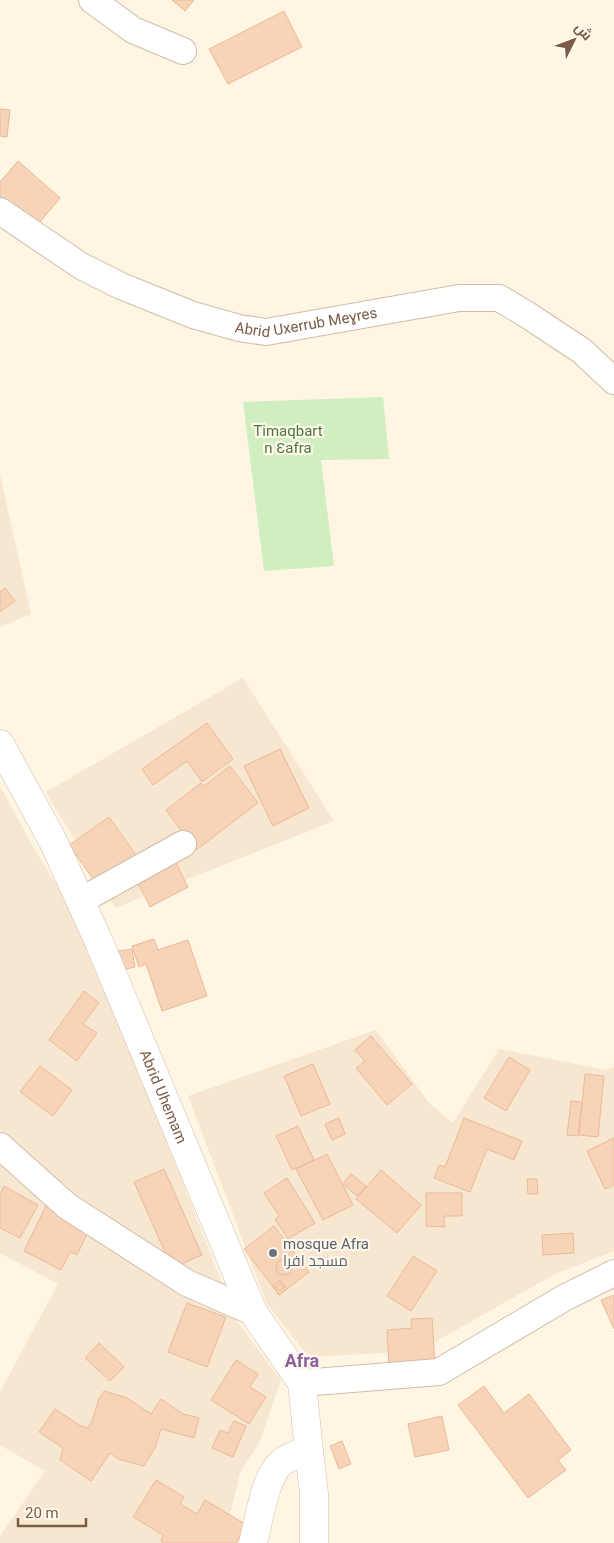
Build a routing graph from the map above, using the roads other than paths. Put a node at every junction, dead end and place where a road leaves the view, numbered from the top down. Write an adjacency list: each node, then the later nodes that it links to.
1 (92, 0): 2 (street)
2 (183, 51)
3 (0, 211): 4 (street, Abrid Uxerrub Meɣres)
4 (614, 381)
5 (0, 744): 7 (street, Abrid Uhemam)
6 (184, 844): 7 (street)
7 (80, 901): 10 (street, Abrid Uhemam)
8 (0, 1146): 10 (street)
9 (614, 1273): 11 (street)
10 (253, 1312): 11 (street, Abrid Uhemam)
11 (302, 1383): 12 (street, Abrid Uhemam)
12 (309, 1451): 13 (street); 14 (street, Abrid Uhemam)
13 (253, 1543)
14 (314, 1543)

